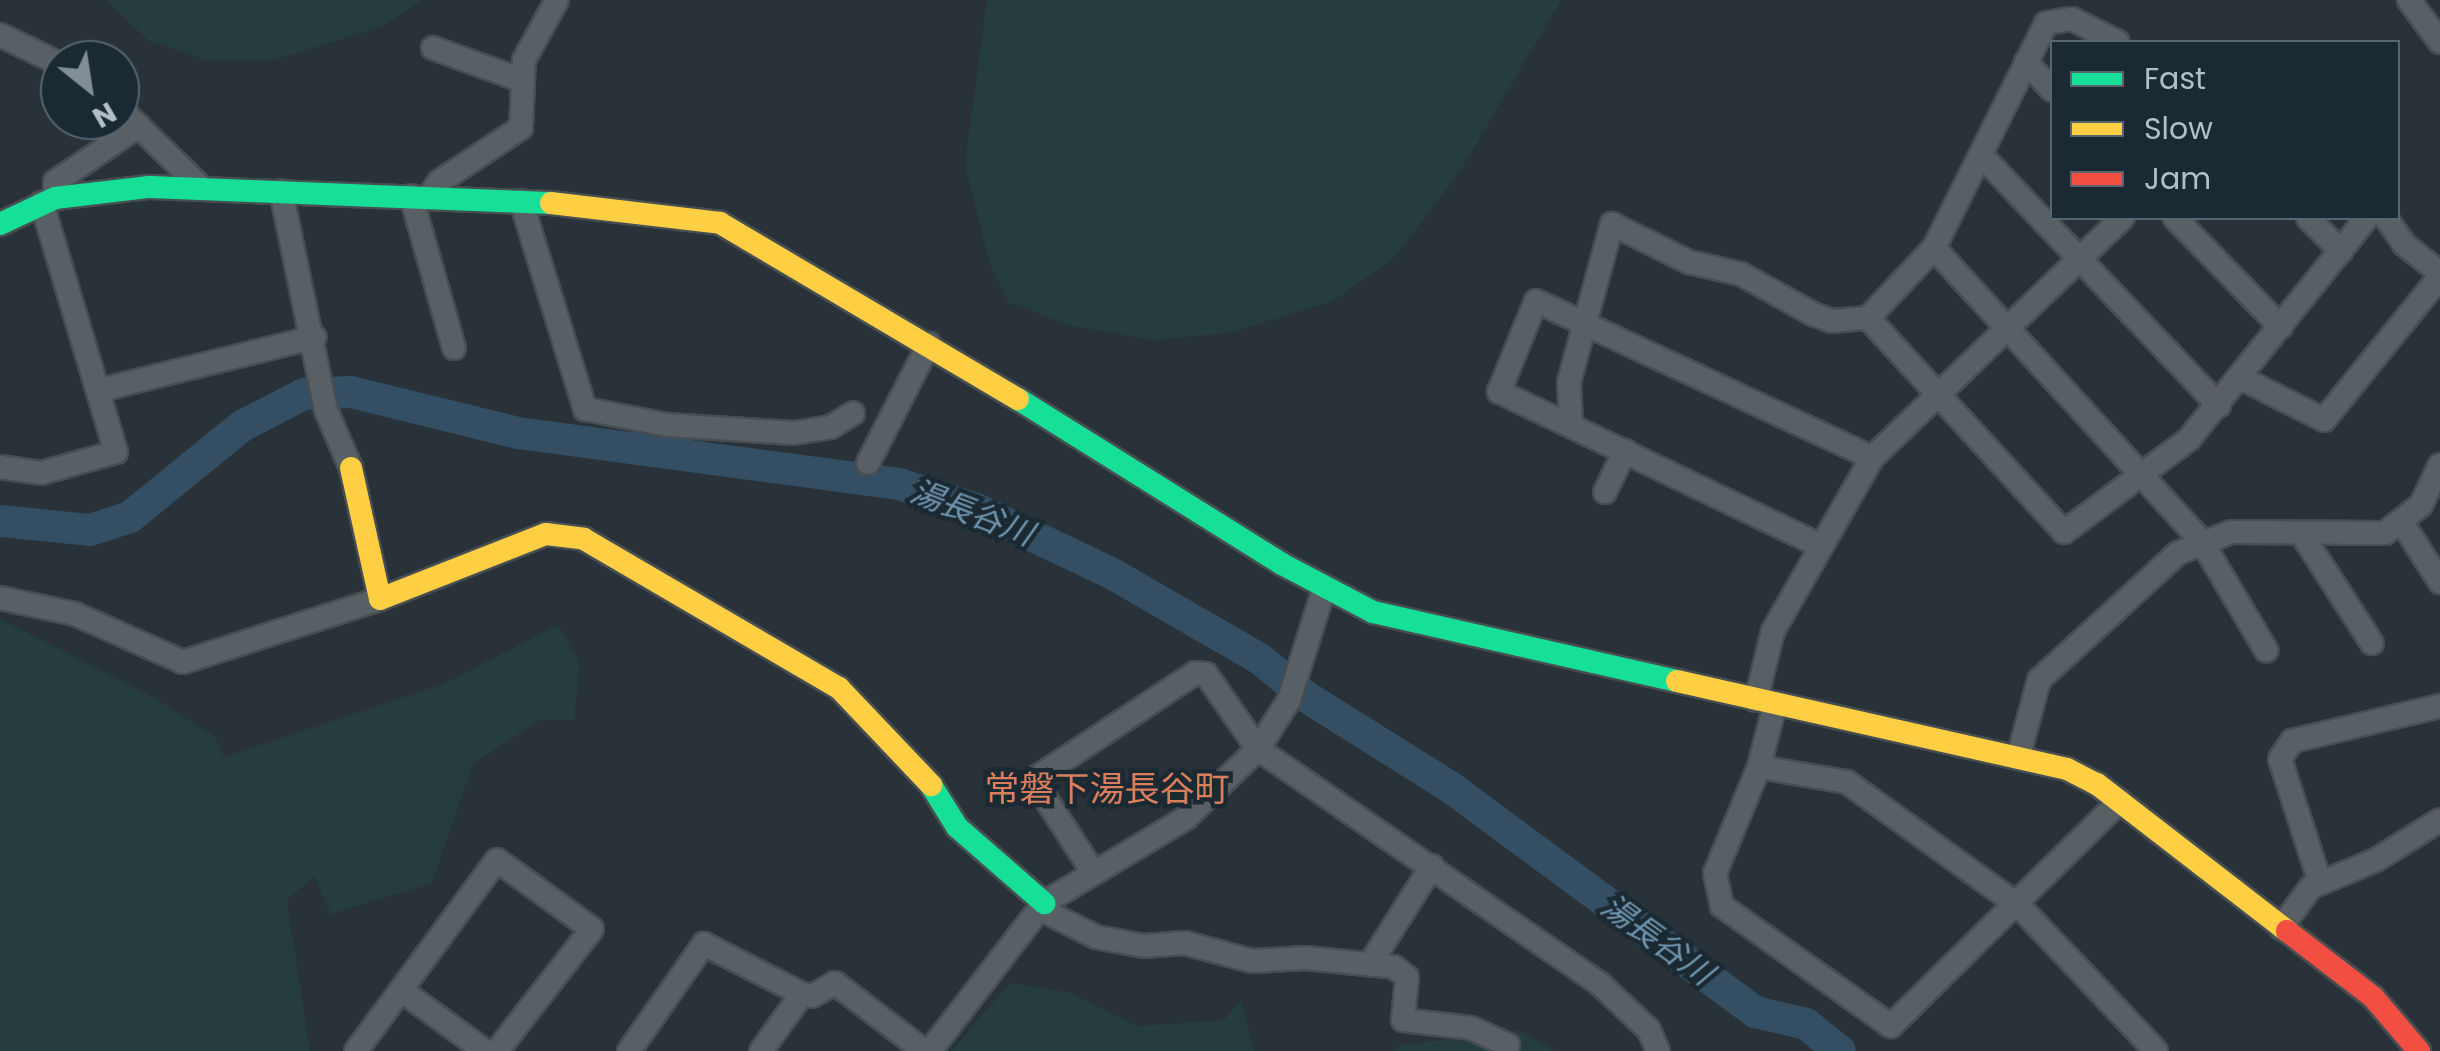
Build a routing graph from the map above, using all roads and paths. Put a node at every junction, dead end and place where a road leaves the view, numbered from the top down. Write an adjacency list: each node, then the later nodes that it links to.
1 (556, 0): 9 (street)
2 (2409, 0): 5 (street)
3 (0, 35): 7 (street)
4 (2114, 40): 8 (street)
5 (2440, 42)
6 (433, 48): 9 (street)
7 (40, 54)
8 (2026, 62): 10 (street); 13 (street)
9 (521, 80): 16 (street)
10 (2050, 88)
11 (140, 127): 14 (street)
12 (118, 140): 17 (street)
13 (1983, 157): 25 (street); 27 (street)
14 (204, 189): 15 (street); 17 (street)
15 (282, 191): 16 (street); 33 (street)
16 (420, 196): 18 (street); 35 (street)
17 (49, 200): 24 (street); 37 (street)
18 (521, 200): 34 (street); 40 (street)
19 (2120, 220): 27 (street)
20 (2177, 220): 32 (street)
21 (2310, 220): 26 (street)
22 (2365, 220): 26 (street)
23 (2387, 220): 28 (street)
24 (0, 224)
25 (1934, 248): 29 (street); 31 (street)
26 (2341, 251): 32 (street)
27 (2079, 258): 31 (street); 39 (street)
28 (2440, 275): 36 (street)
29 (1868, 318): 30 (street); 38 (street)
30 (1585, 321): 41 (street); 41 (street); 43 (street)
31 (2006, 326): 38 (street); 47 (street)
32 (2281, 327): 36 (street)
33 (315, 337): 37 (street); 56 (street)
34 (929, 344): 44 (street); 54 (street)
35 (454, 348)
36 (2241, 378): 39 (street)
37 (100, 390): 46 (street)
38 (1935, 392): 43 (street); 47 (street)
39 (2219, 406): 47 (street)
40 (853, 413)
41 (1571, 425): 42 (street)
42 (1625, 451): 48 (street); 52 (street)
43 (1872, 458): 52 (street)
44 (868, 463)
45 (2440, 465): 49 (street)
46 (0, 467)
47 (2143, 475): 51 (street)
48 (1605, 492)
49 (2403, 524): 50 (street); 53 (street)
50 (2301, 533): 51 (street); 57 (street)
51 (2202, 542): 58 (street); 62 (street)
52 (1819, 546): 59 (street)
53 (2440, 582)
54 (1324, 589): 59 (street); 61 (street)
55 (0, 598): 56 (street)
56 (380, 599): 69 (street)
57 (2372, 643)
58 (2266, 650)
59 (1765, 702): 62 (street); 63 (street)
60 (2440, 706): 68 (street)
61 (1258, 749): 66 (street); 67 (street); 67 (street)
62 (2018, 758): 64 (street)
63 (1759, 768): 70 (street); 70 (street)
64 (2120, 800): 70 (street); 71 (street)
65 (2440, 820): 68 (street)
66 (1432, 866): 72 (street); 83 (street)
67 (1092, 872): 69 (street)
68 (2320, 882): 71 (street)
69 (1042, 906): 72 (street); 82 (street)
70 (2018, 906): 84 (street)
71 (2282, 928): 85 (street)
72 (1370, 964): 76 (street)
73 (402, 991): 77 (street); 78 (street); 79 (street)
74 (802, 994): 75 (street); 80 (street); 81 (street)
75 (892, 1042): 82 (street)
76 (1508, 1044)
77 (356, 1051)
78 (485, 1051)
79 (497, 1051)
80 (629, 1051)
81 (761, 1051)
82 (927, 1051)
83 (1658, 1051)
84 (2156, 1051)
85 (2418, 1051)

